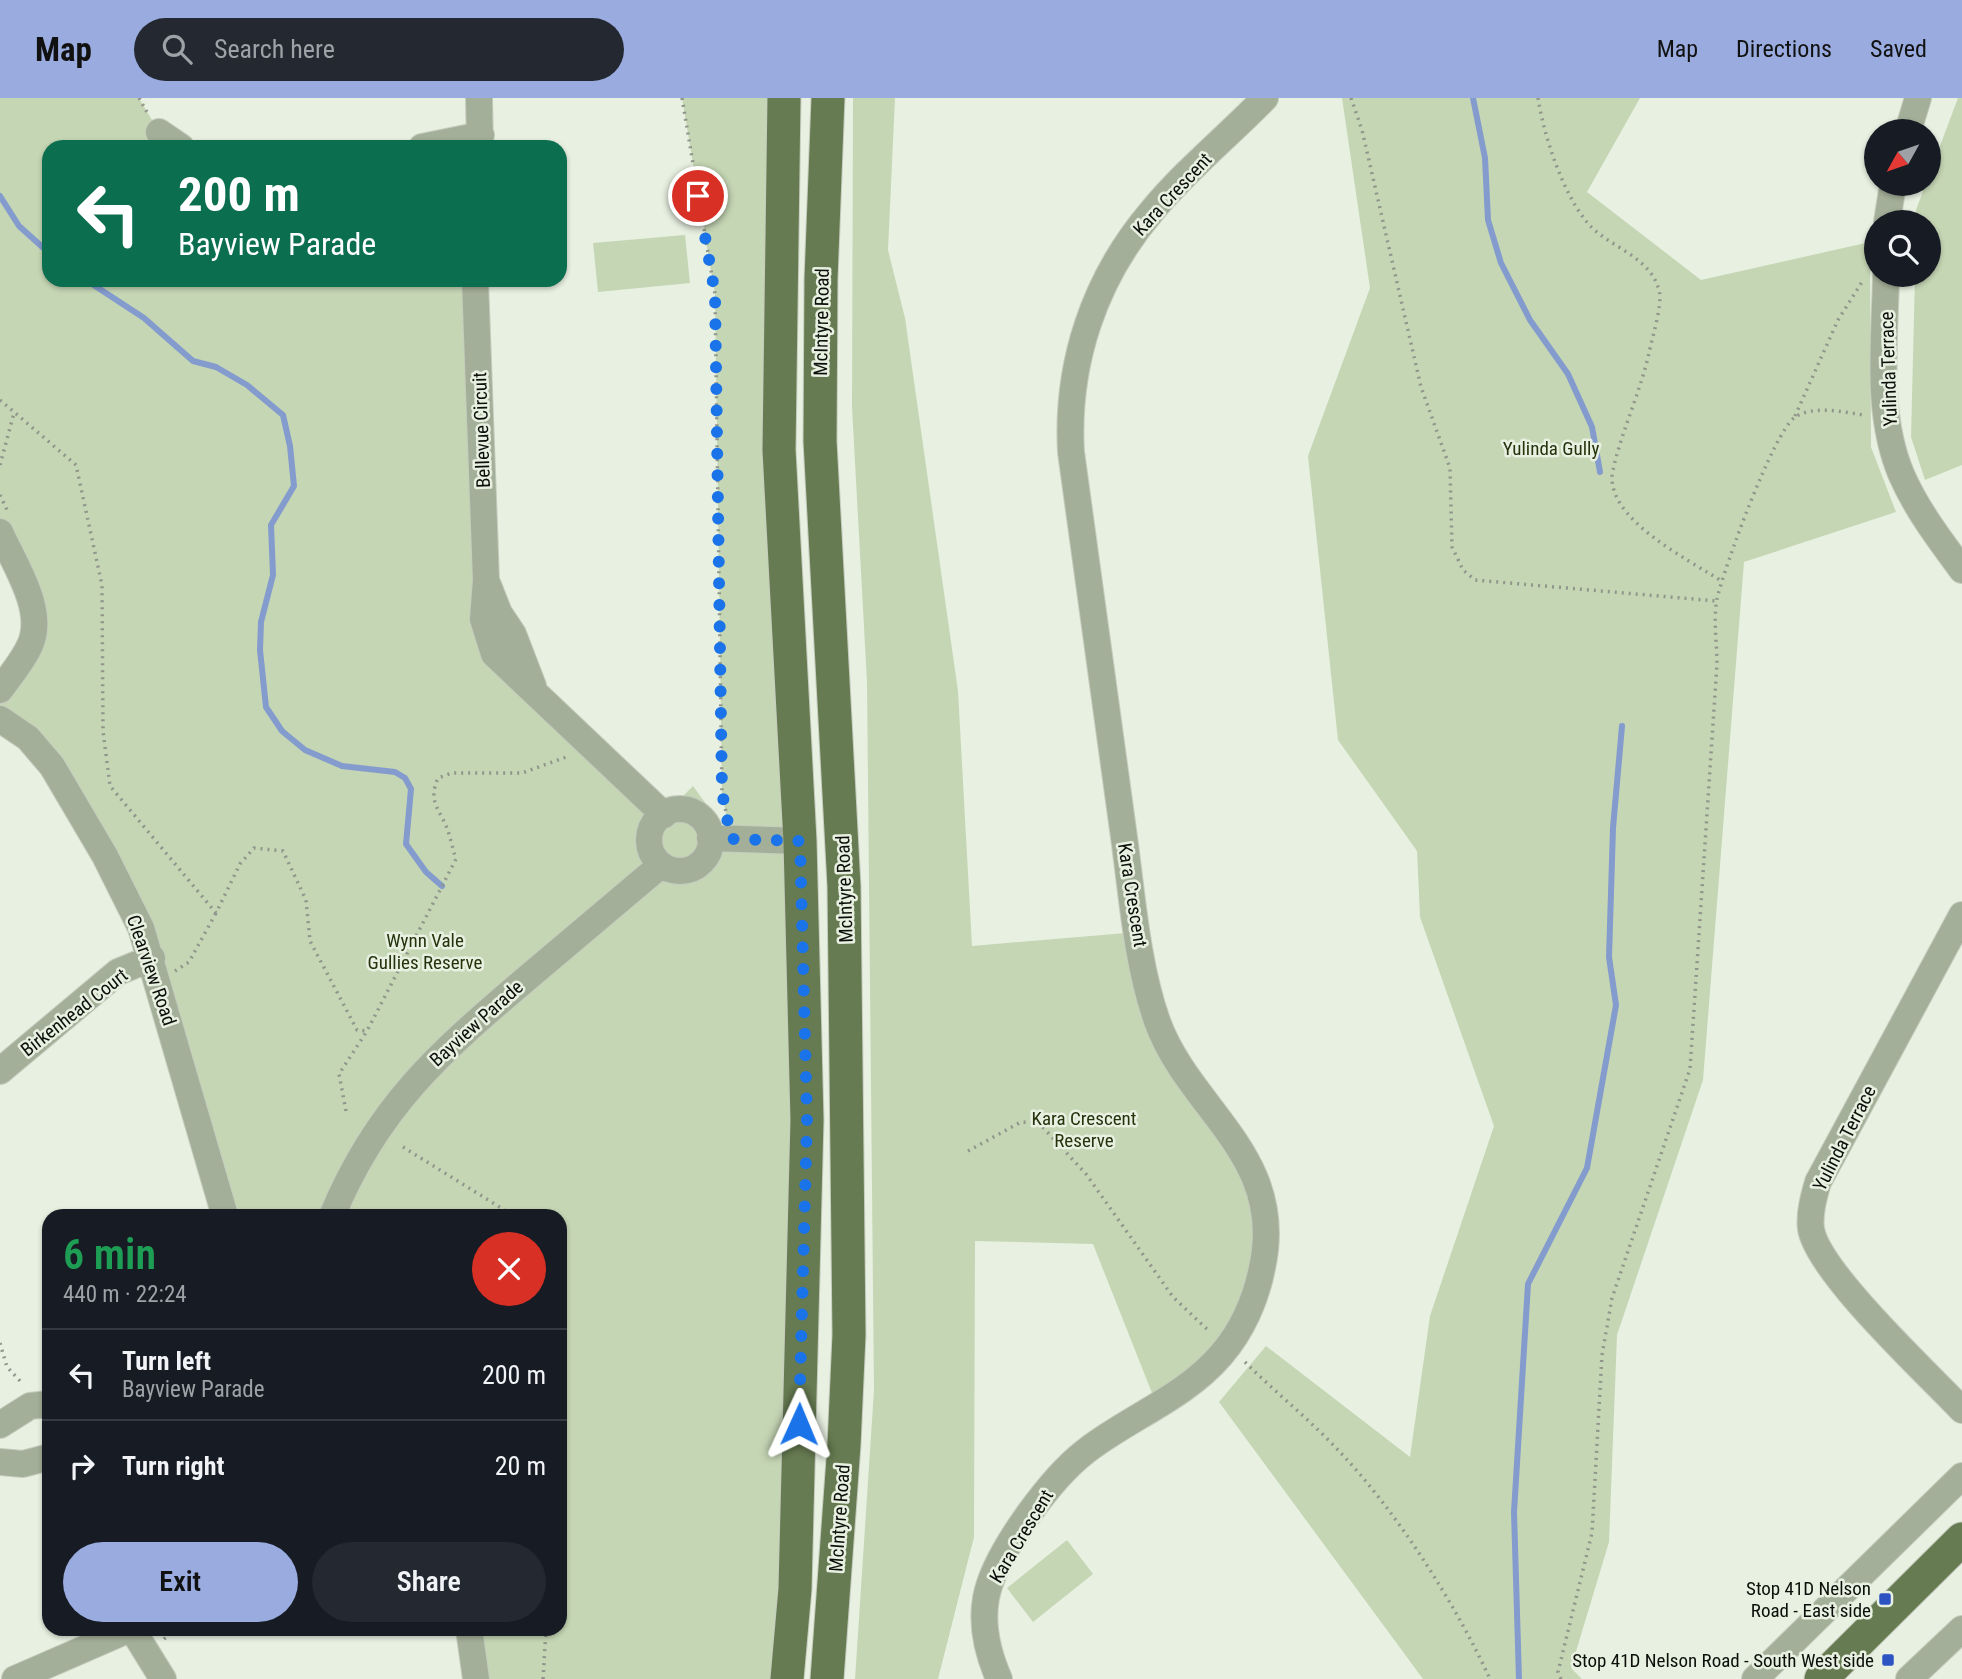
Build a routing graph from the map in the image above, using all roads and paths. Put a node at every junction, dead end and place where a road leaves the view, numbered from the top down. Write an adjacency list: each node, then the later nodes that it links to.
1 (479, 98): 12 (street)
2 (681, 98): 30 (path)
3 (783, 98): 31 (main road, McIntyre Road)
4 (828, 98): 28 (main road, McIntyre Road)
5 (1265, 98): 46 (street, Kara Crescent)
6 (1351, 98): 24 (path)
7 (1538, 98): 23 (path)
8 (1918, 98): 9 (street)
9 (1912, 119)
10 (159, 132): 11 (street)
11 (171, 140)
12 (480, 140)
13 (475, 287): 27 (street, Bellevue Circuit)
14 (1866, 287): 18 (path)
15 (1876, 287): 19 (street, Yulinda Terrace)
16 (0, 400): 17 (path)
17 (15, 413): 20 (path); 34 (path)
18 (1794, 418): 19 (path); 23 (path)
19 (1886, 419): 22 (street, Yulinda Terrace)
20 (0, 465)
21 (0, 532): 25 (street)
22 (1962, 570)
23 (1723, 582): 24 (path)
24 (1716, 601): 69 (path)
25 (0, 690)
26 (0, 719): 36 (street, Clearview Road)
27 (593, 747): 29 (street, Bellevue Circuit); 37 (path)
28 (840, 792): 31 (main road); 33 (main road, McIntyre Road)
29 (664, 815): 30 (street); 32 (street)
30 (721, 838): 31 (street); 32 (street)
31 (800, 841): 33 (main road); 65 (main road, McIntyre Road)
32 (661, 865): 43 (street, Bayview Parade)
33 (844, 886): 66 (main road, McIntyre Road)
34 (216, 913): 36 (path); 37 (path)
35 (1962, 915): 49 (street, Yulinda Terrace)
36 (155, 969): 38 (street, Birkenhead Court); 42 (street, Clearview Road)
37 (367, 1031): 39 (path)
38 (0, 1070)
39 (346, 1111)
40 (403, 1147): 44 (path)
41 (968, 1152): 46 (path)
42 (223, 1209)
43 (335, 1209)
44 (503, 1209)
45 (0, 1343): 47 (path)
46 (1228, 1346): 67 (street, Kara Crescent); 68 (path)
47 (25, 1386)
48 (42, 1405): 50 (street)
49 (1962, 1410)
50 (0, 1425)
51 (42, 1459): 52 (street)
52 (0, 1462)
53 (1962, 1476): 70 (street)
54 (1962, 1539): 71 (main road)
55 (1962, 1570): 72 (main road)
56 (1962, 1629): 73 (street)
57 (115, 1636): 61 (street)
58 (135, 1636): 62 (street)
59 (470, 1636): 63 (street)
60 (546, 1636): 64 (path)
61 (15, 1679)
62 (163, 1679)
63 (476, 1679)
64 (543, 1679)
65 (788, 1679)
66 (827, 1679)
67 (999, 1679)
68 (1490, 1679)
69 (1561, 1679)
70 (1755, 1679)
71 (1821, 1679)
72 (1851, 1679)
73 (1909, 1679)

